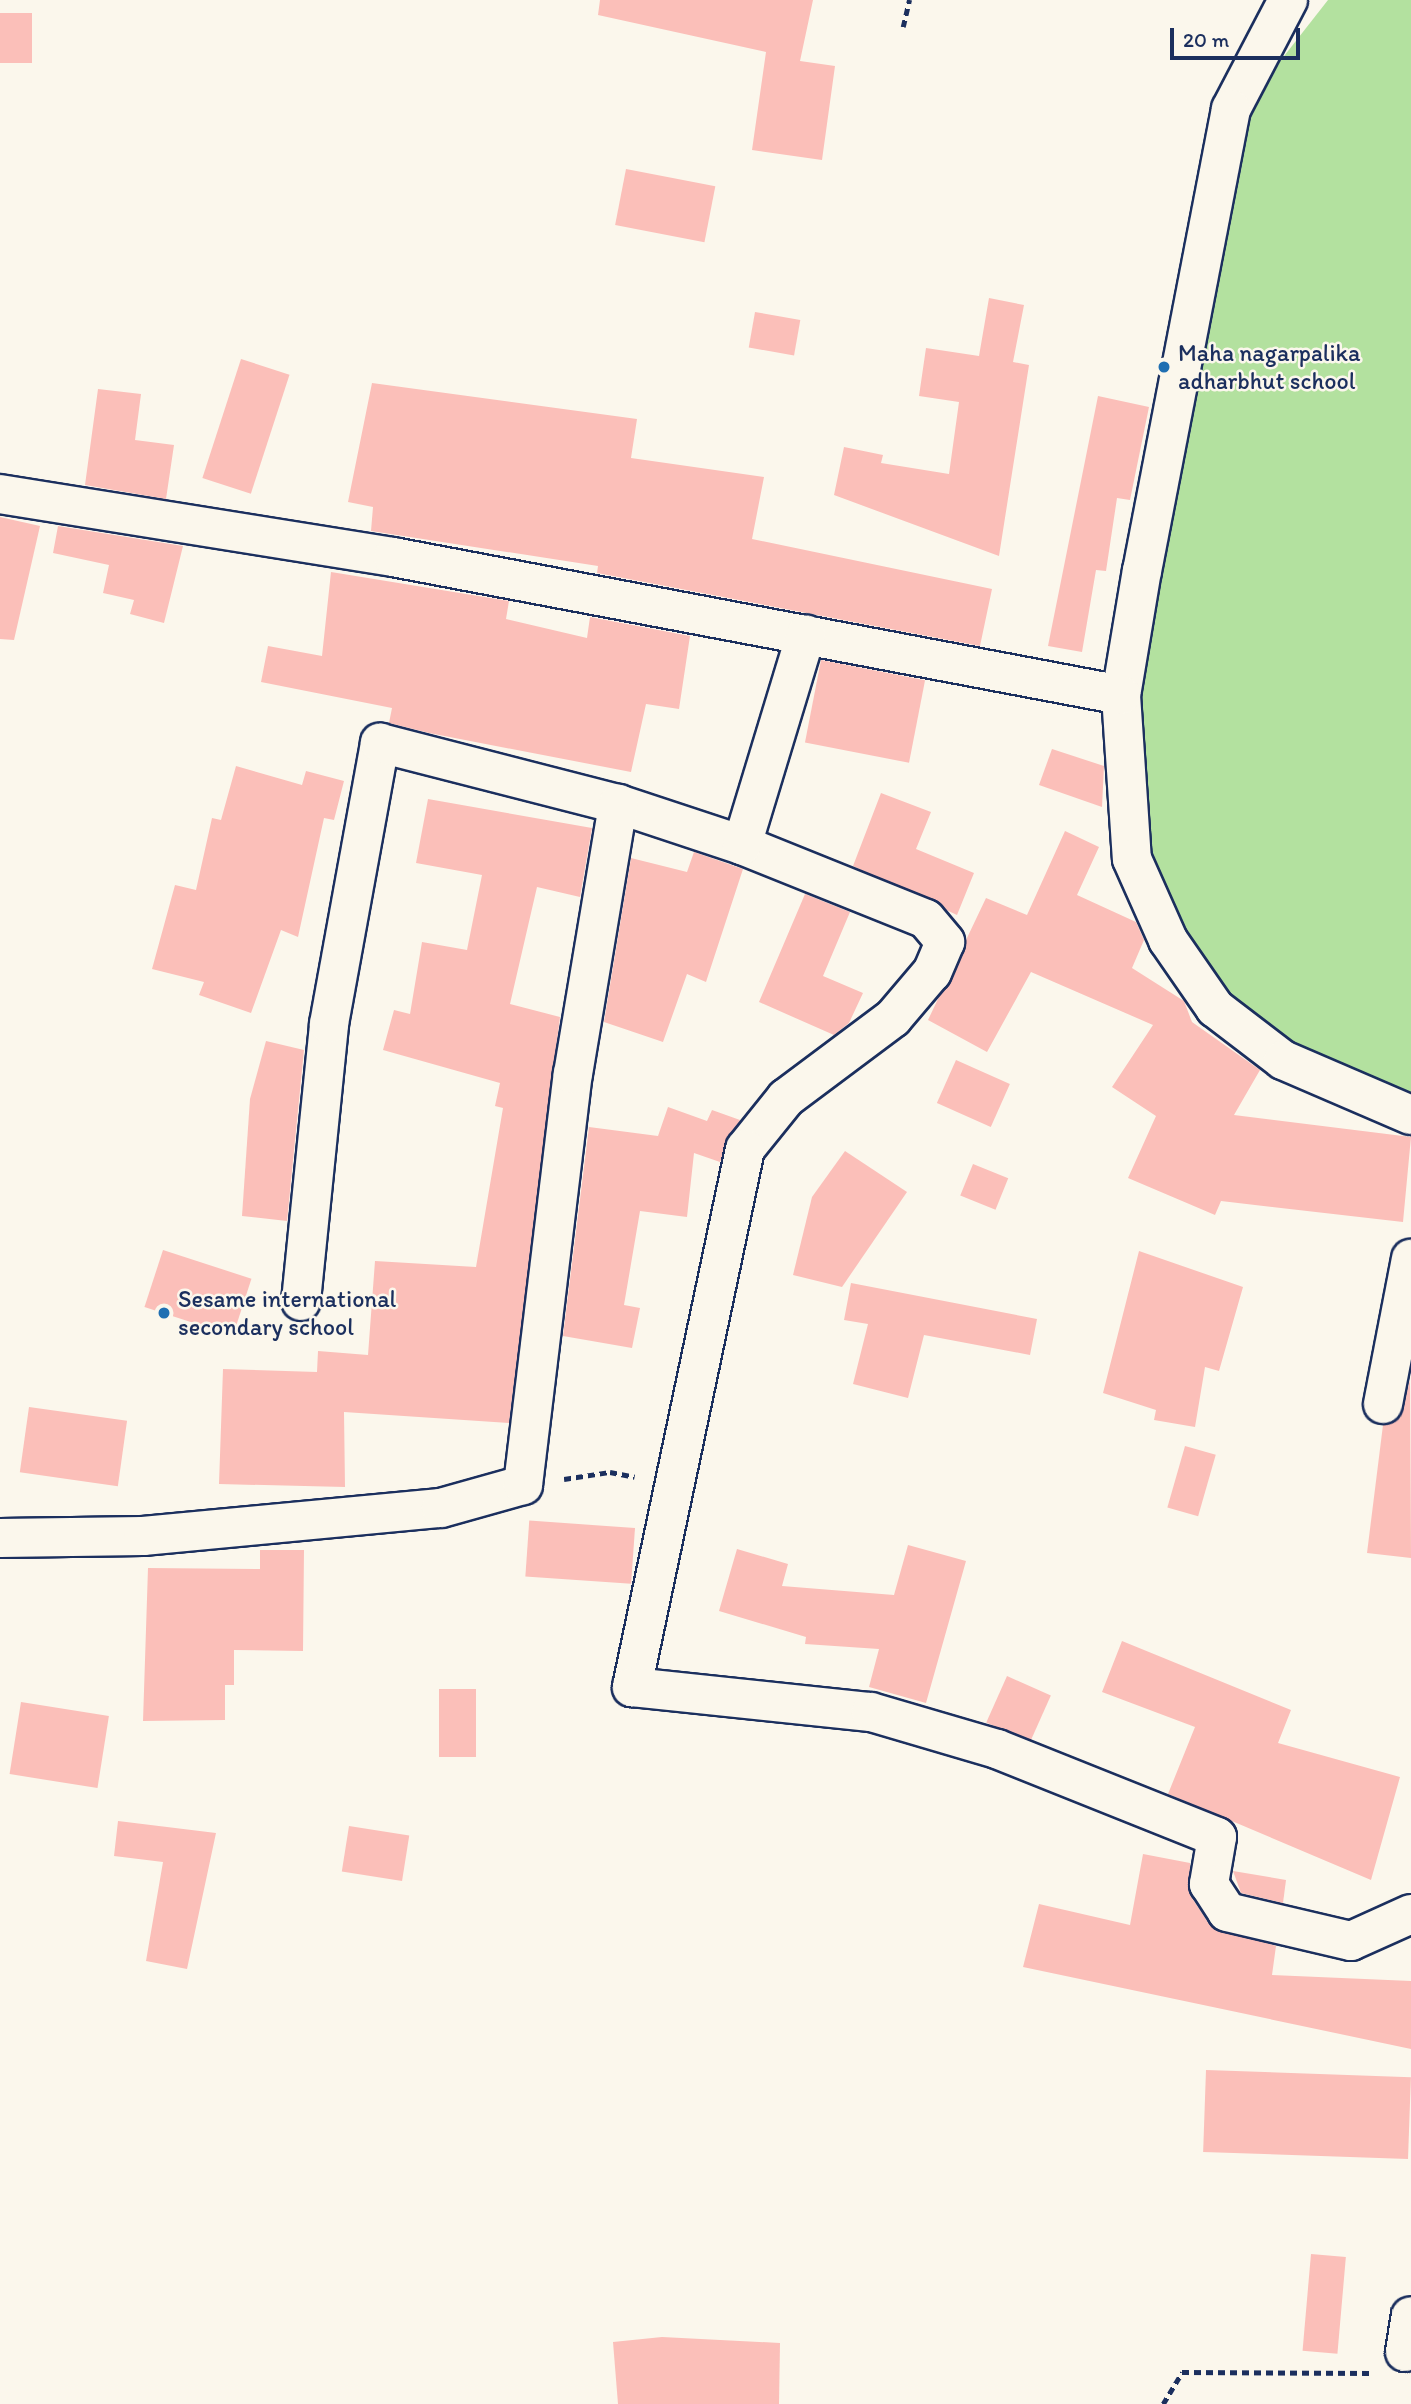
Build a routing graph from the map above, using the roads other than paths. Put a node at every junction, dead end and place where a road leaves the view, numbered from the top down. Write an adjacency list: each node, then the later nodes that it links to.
1 (1288, 0): 4 (street)
2 (0, 494): 3 (street)
3 (806, 635): 4 (street); 6 (street)
4 (1121, 695): 7 (street)
5 (618, 804): 6 (street); 9 (street); 11 (street)
6 (743, 845): 12 (street)
7 (1411, 1115)
8 (1411, 1259): 10 (street)
9 (301, 1301)
10 (1383, 1404)
11 (0, 1538)
12 (1411, 1914)

